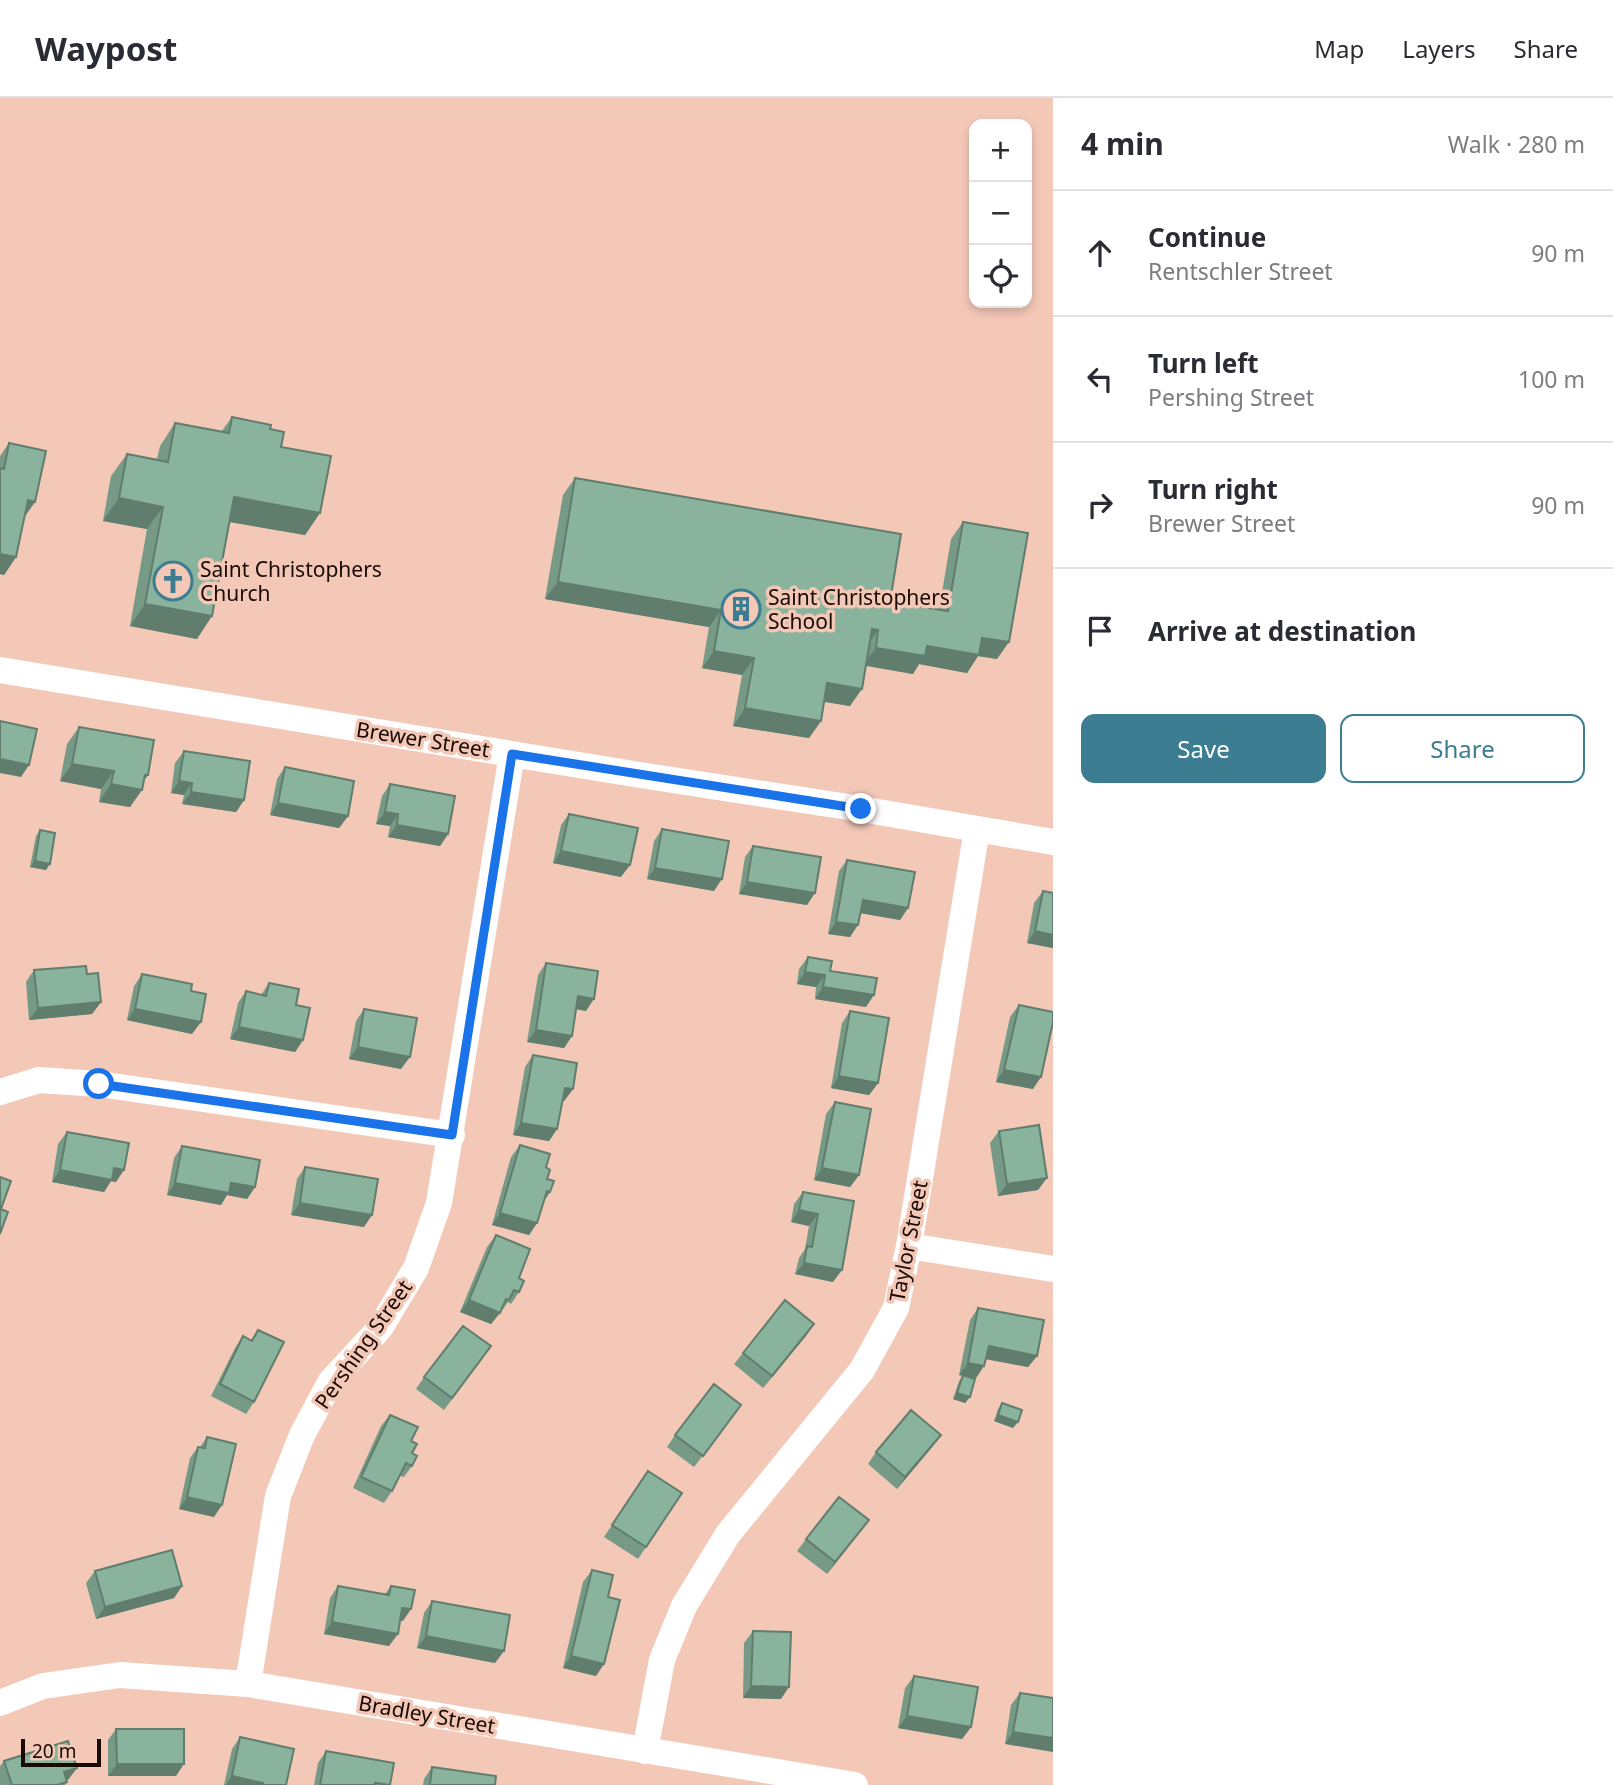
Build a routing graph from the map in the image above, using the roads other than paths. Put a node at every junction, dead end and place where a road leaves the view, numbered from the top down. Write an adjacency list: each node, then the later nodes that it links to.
1 (0, 670): 2 (street, Brewer Street)
2 (512, 754): 3 (street, Brewer Street); 6 (street, Pershing Street)
3 (977, 829): 4 (street, Brewer Street); 7 (street, Taylor Street)
4 (1053, 842)
5 (0, 1092): 6 (street)
6 (452, 1135): 9 (street, Pershing Street)
7 (909, 1246): 8 (street); 11 (street, Taylor Street)
8 (1053, 1269)
9 (248, 1684): 10 (street, Bradley Street); 11 (street, Bradley Street)
10 (0, 1703)
11 (645, 1751): 12 (street, Bradley Street)
12 (762, 1778): 13 (street, Bradley Street)
13 (855, 1785)

